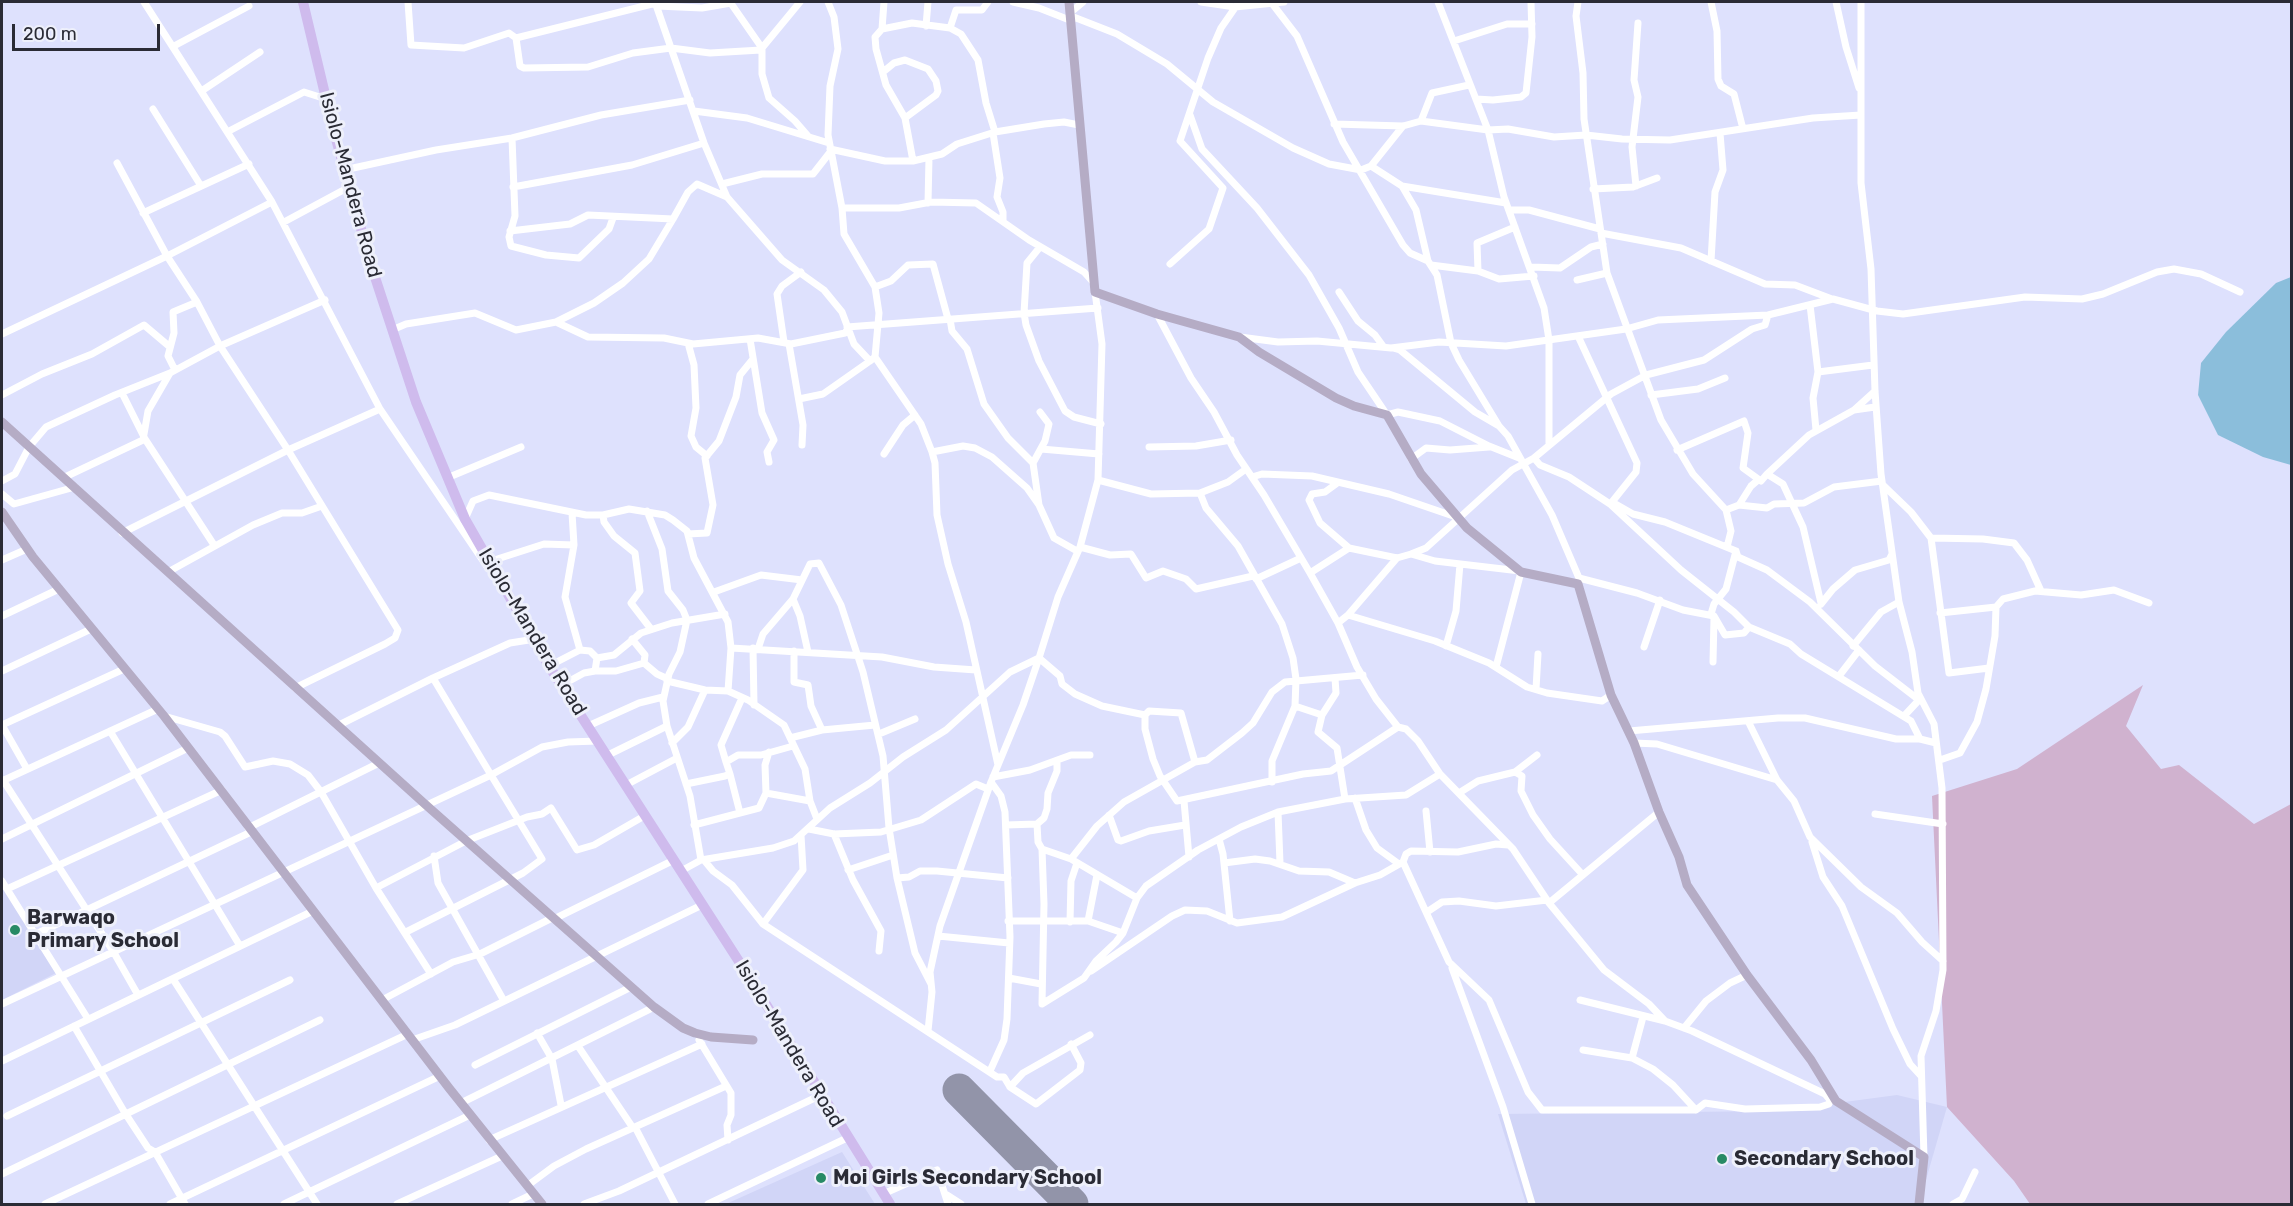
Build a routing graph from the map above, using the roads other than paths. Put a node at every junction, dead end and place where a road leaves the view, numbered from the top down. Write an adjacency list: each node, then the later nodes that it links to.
1 (144, 2): 33 (street)
2 (303, 2): 42 (highway, Isiolo-Mandera Road)
3 (408, 2): 31 (street)
4 (731, 2): 22 (street); 35 (street)
5 (800, 2): 35 (street)
6 (828, 2): 64 (street)
7 (884, 2): 30 (street)
8 (928, 2): 28 (street)
9 (988, 2): 29 (street)
10 (1013, 2): 25 (street)
11 (1070, 2): 25 (main road)
12 (1083, 2): 25 (street)
13 (1201, 2): 23 (street)
14 (1284, 2): 21 (street)
15 (1438, 2): 32 (street)
16 (1531, 2): 27 (street)
17 (1578, 2): 59 (street)
18 (1711, 2): 54 (street)
19 (1836, 2): 40 (street)
20 (1861, 2): 40 (street)
21 (1272, 3): 23 (street); 51 (street)
22 (656, 4): 31 (street); 34 (street)
23 (1237, 4): 41 (street)
24 (249, 6): 33 (street)
25 (1071, 16): 41 (street); 52 (main road)
26 (1638, 23): 62 (street)
27 (1532, 24): 32 (street); 43 (street)
28 (926, 26): 29 (street); 30 (street)
29 (950, 28): 57 (street)
30 (882, 29): 37 (street)
31 (516, 38): 34 (street)
32 (1454, 41): 38 (street)
33 (174, 46): 39 (street)
34 (671, 48): 35 (street); 44 (street)
35 (762, 49): 60 (street)
36 (260, 52): 39 (street)
37 (883, 72): 49 (street); 49 (street)
38 (1469, 85): 43 (street); 50 (street)
39 (203, 90): 56 (street)
40 (1860, 90): 48 (street)
41 (1199, 91): 47 (street); 71 (street)
42 (326, 99): 56 (street); 70 (highway, Isiolo-Mandera Road)
43 (1476, 99): 55 (street)
44 (690, 100): 46 (street); 61 (street)
45 (153, 109): 74 (street)
46 (694, 111): 60 (street); 63 (street)
47 (1190, 115): 98 (street); 132 (street)
48 (1861, 115): 54 (street); 114 (street)
49 (905, 118): 66 (street)
50 (1421, 121): 53 (street); 55 (street)
51 (1334, 124): 53 (street); 71 (street)
52 (1079, 125): 57 (street); 106 (main road)
53 (1403, 126): 69 (street)
54 (1743, 129): 58 (street)
55 (1488, 130): 59 (street); 83 (street)
56 (229, 131): 68 (street)
57 (994, 132): 65 (street); 88 (street)
58 (1720, 133): 62 (street); 96 (street)
59 (1586, 135): 62 (street); 79 (street)
60 (808, 136): 64 (street)
61 (512, 138): 70 (street); 78 (street)
62 (1632, 139): 76 (street)
63 (704, 143): 73 (street); 78 (street)
64 (830, 148): 66 (street); 73 (street); 84 (street)
65 (929, 158): 66 (street); 82 (street)
66 (913, 161)
67 (117, 163): 85 (street)
68 (249, 164): 74 (street); 81 (street)
69 (1371, 166): 71 (street); 75 (street)
70 (344, 170): 77 (highway, Isiolo-Mandera Road)
71 (1361, 170): 97 (street)
72 (1657, 178): 76 (street)
73 (722, 184): 80 (street)
74 (201, 186): 85 (street)
75 (1402, 186): 83 (street); 97 (street)
76 (1636, 186): 79 (street)
77 (349, 187): 89 (street); 123 (highway, Isiolo-Mandera Road)
78 (513, 187): 91 (street)
79 (1593, 189): 92 (street)
80 (727, 197): 87 (street); 101 (street)
81 (272, 202): 89 (street); 95 (street)
82 (928, 203): 84 (street); 88 (street)
83 (1508, 206): 90 (street); 92 (street)
84 (842, 208): 105 (street)
85 (143, 213): 95 (street)
86 (613, 218): 87 (street); 91 (street); 91 (street)
87 (673, 219): 119 (street)
88 (1003, 220): 94 (street)
89 (284, 222): 110 (street)
90 (1515, 227): 99 (street); 100 (street)
91 (510, 231)
92 (1600, 231): 93 (street); 96 (street)
93 (1603, 244): 99 (street); 102 (street)
94 (1040, 247): 106 (street); 115 (street)
95 (167, 256): 111 (street); 124 (street)
96 (1711, 261): 109 (street)
97 (1430, 263): 100 (street); 131 (street)
98 (1170, 264)
99 (1531, 267): 103 (street)
100 (1478, 271): 103 (street)
101 (801, 272): 121 (street); 130 (street)
102 (1607, 273): 104 (street); 122 (street)
103 (1534, 276): 128 (street)
104 (1577, 280)
105 (876, 287): 118 (street); 120 (street)
106 (1094, 287): 113 (street); 116 (main road)
107 (1340, 292): 135 (street)
108 (2240, 292): 114 (street)
109 (1833, 299): 112 (street); 114 (street)
110 (325, 300): 133 (street); 150 (street)
111 (197, 302): 133 (street); 134 (street)
112 (1810, 305): 117 (street); 140 (street)
113 (1098, 308): 115 (street); 156 (street)
114 (1872, 309): 138 (street)
115 (1024, 312): 118 (street); 156 (street)
116 (1157, 314): 126 (main road); 160 (street)
117 (1768, 315): 122 (street); 141 (street)
118 (949, 319): 120 (street); 178 (street)
119 (556, 322): 123 (street); 129 (street)
120 (878, 326): 121 (street); 137 (street)
121 (847, 329): 130 (street); 137 (street)
122 (1626, 329): 125 (street); 141 (street)
123 (392, 330): 183 (highway, Isiolo-Mandera Road)
124 (2, 334)
125 (1578, 336): 128 (street); 147 (street)
126 (1239, 337): 132 (street); 154 (main road)
127 (750, 339): 129 (street); 130 (street); 136 (street)
128 (1549, 340): 131 (street); 161 (street)
129 (688, 343): 173 (street)
130 (786, 343): 148 (street)
131 (1451, 343): 135 (street); 157 (street)
132 (1345, 345): 135 (street); 154 (street)
133 (220, 346): 139 (street); 168 (street)
134 (170, 347): 139 (street); 145 (street)
135 (1387, 347): 157 (street)
136 (753, 358): 173 (street); 177 (street)
137 (873, 359): 148 (street); 153 (street)
138 (1874, 365): 140 (street); 143 (street)
139 (173, 372): 144 (street); 159 (street)
140 (1818, 372): 158 (street)
141 (1646, 375): 146 (street); 147 (street)
142 (1725, 378): 146 (street)
143 (1875, 391): 149 (street); 151 (street)
144 (122, 393): 159 (street); 163 (street)
145 (2, 395)
146 (1651, 395): 169 (street)
147 (1606, 398): 161 (street); 193 (street)
148 (799, 399): 162 (street)
149 (1875, 407): 151 (street); 187 (street)
150 (380, 409): 168 (street); 231 (street)
151 (1854, 410): 158 (street)
152 (1040, 412): 167 (street)
153 (915, 415): 170 (street); 171 (street)
154 (1387, 415): 166 (street); 175 (main road)
155 (2, 422): 163 (main road)
156 (1101, 424): 172 (street)
157 (1499, 426): 176 (street)
158 (1816, 430): 180 (street)
159 (145, 438): 181 (street); 192 (street)
160 (1230, 440): 165 (street); 179 (street)
161 (1549, 443): 174 (street)
162 (802, 445)
163 (29, 447): 181 (main road); 186 (street)
164 (521, 447): 183 (street)
165 (1149, 447)
166 (1489, 447): 175 (street); 176 (street)
167 (1041, 449): 172 (street); 178 (street)
168 (288, 450): 192 (street); 197 (street)
169 (1677, 450): 185 (street); 198 (street)
170 (932, 452): 195 (street); 271 (street)
171 (884, 454)
172 (1099, 454): 184 (street)
173 (707, 456): 206 (street)
174 (1534, 458): 176 (street); 193 (street)
175 (1411, 459): 204 (main road)
176 (1521, 461): 204 (street); 227 (street)
177 (769, 462)
178 (1033, 463): 195 (street)
179 (1246, 469): 182 (street); 190 (street)
180 (1767, 474): 185 (street); 194 (street)
181 (65, 477): 189 (main road)
182 (1252, 477): 188 (street); 217 (street)
183 (447, 478): 203 (highway, Isiolo-Mandera Road)
184 (1098, 480): 190 (street); 213 (street)
185 (1761, 481): 196 (street)
186 (2, 482)
187 (1882, 483): 194 (street); 207 (street); 216 (street)
188 (1336, 484): 204 (street); 211 (street)
189 (75, 487): 191 (street); 205 (main road)
190 (1200, 493): 225 (street)
191 (2, 494)
192 (187, 501): 205 (street); 208 (street)
193 (1611, 503): 210 (street); 233 (street)
194 (1793, 503): 196 (street); 238 (street)
195 (1039, 505): 213 (street)
196 (1739, 505): 198 (street)
197 (322, 506): 208 (street); 280 (street)
198 (1726, 510): 210 (street)
199 (647, 511): 202 (street); 206 (street); 245 (street)
200 (2, 512): 212 (main road)
201 (572, 513): 202 (street); 203 (street); 209 (street)
202 (603, 515): 249 (street)
203 (465, 519): 220 (highway, Isiolo-Mandera Road)
204 (1461, 519): 215 (street); 223 (main road)
205 (122, 533): 222 (main road)
206 (688, 534): 230 (street)
207 (1931, 538): 229 (street); 240 (street)
208 (214, 545): 222 (street)
209 (574, 545): 220 (street); 257 (street)
210 (1727, 547): 214 (street)
211 (1349, 548): 218 (street); 224 (street)
212 (27, 549): 219 (street); 228 (main road)
213 (1078, 549): 225 (street); 263 (street)
214 (1736, 551): 233 (street); 238 (street)
215 (1412, 554): 218 (street); 221 (street)
216 (1892, 554): 235 (street); 238 (street)
217 (1301, 558): 224 (street); 225 (street)
218 (1397, 558): 243 (street)
219 (2, 560)
220 (488, 562): 231 (highway, Isiolo-Mandera Road)
221 (1460, 564): 223 (street); 252 (street)
222 (168, 572): 280 (main road)
223 (1521, 572): 227 (main road); 267 (street)
224 (1310, 573): 246 (street)
225 (1254, 577): 277 (street)
226 (801, 580): 230 (street); 232 (street); 261 (street)
227 (1578, 581): 234 (street); 284 (main road)
228 (59, 589): 241 (street); 248 (main road)
229 (2041, 591): 236 (street); 239 (street)
230 (714, 592): 242 (street)
231 (507, 593): 250 (highway, Isiolo-Mandera Road)
232 (793, 599): 256 (street); 259 (street)
233 (1718, 599): 244 (street); 247 (street)
234 (1660, 600): 244 (street); 253 (street)
235 (1899, 602): 255 (street); 288 (street)
236 (2149, 603)
237 (2, 605): 241 (street)
238 (1820, 606): 255 (street)
239 (1996, 607): 240 (street); 268 (street)
240 (1940, 612): 268 (street)
241 (4, 614)
242 (725, 614): 245 (street); 254 (street)
243 (1348, 615): 246 (street); 252 (street)
244 (1713, 615): 247 (street); 264 (street)
245 (687, 620): 249 (street); 278 (street)
246 (1338, 623): 273 (street)
247 (1749, 627): 274 (street)
248 (91, 629): 269 (main road); 270 (street)
249 (651, 629): 251 (street)
250 (535, 639): 266 (highway, Isiolo-Mandera Road); 275 (street)
251 (632, 639): 262 (street); 265 (street)
252 (1446, 646): 267 (street)
253 (1644, 647)
254 (731, 648): 256 (street); 283 (street)
255 (1856, 648): 274 (street); 288 (street)
256 (756, 649): 258 (street); 289 (street)
257 (580, 650): 262 (street); 266 (street)
258 (794, 651): 259 (street); 303 (street)
259 (808, 652): 261 (street)
260 (1538, 654): 282 (street)
261 (858, 656): 271 (street); 299 (street)
262 (597, 658): 272 (street)
263 (1038, 658): 287 (street); 292 (street); 325 (street)
264 (1713, 662)
265 (644, 663): 272 (street); 278 (street)
266 (549, 666): 279 (highway, Isiolo-Mandera Road)
267 (1496, 667): 282 (street)
268 (1989, 668): 320 (street)
269 (124, 669): 291 (main road); 297 (street)
270 (2, 670)
271 (976, 670): 287 (street)
272 (595, 671): 279 (street)
273 (1363, 675): 276 (street); 302 (street)
274 (1839, 676): 294 (street)
275 (433, 678): 298 (street); 333 (street)
276 (1335, 678): 277 (street); 293 (street)
277 (1296, 679): 290 (street); 323 (street)
278 (667, 680): 281 (street); 285 (street)
279 (562, 684): 300 (highway, Isiolo-Mandera Road)
280 (295, 688): 298 (main road)
281 (705, 690): 283 (street); 311 (street)
282 (1536, 690): 284 (street)
283 (728, 691): 286 (street)
284 (1611, 695): 305 (main road)
285 (663, 697): 300 (street); 301 (street)
286 (742, 698): 289 (street); 322 (street)
287 (981, 700): 325 (street); 328 (street)
288 (1920, 700): 294 (street); 312 (street)
289 (754, 705): 307 (street)
290 (1295, 705): 293 (street); 337 (street)
291 (161, 713): 304 (street); 314 (main road); 342 (street)
292 (1145, 715): 323 (street); 336 (street)
293 (1322, 715): 326 (street)
294 (1904, 716): 308 (street)
295 (915, 719): 306 (street)
296 (1748, 721): 305 (street); 308 (street); 335 (street)
297 (2, 725): 327 (street)
298 (339, 725): 324 (main road)
299 (875, 725): 303 (street); 306 (street)
300 (588, 726): 309 (highway, Isiolo-Mandera Road)
301 (667, 726): 311 (street); 316 (street)
302 (1398, 727): 326 (street); 332 (street)
303 (822, 730): 307 (street)
304 (110, 731): 327 (street); 330 (street)
305 (1629, 731): 310 (main road)
306 (879, 734): 328 (street)
307 (790, 738): 313 (street)
308 (1920, 739): 312 (street)
309 (598, 741): 316 (highway, Isiolo-Mandera Road); 333 (street)
310 (1634, 742): 335 (street); 352 (main road)
311 (672, 743): 319 (street)
312 (1936, 743): 320 (street)
313 (793, 747): 315 (street); 347 (street)
314 (188, 748): 330 (street); 341 (main road)
315 (769, 752): 322 (street); 343 (street)
316 (608, 755): 340 (highway, Isiolo-Mandera Road)
317 (1090, 755): 321 (street)
318 (1537, 755): 329 (street)
319 (677, 758): 339 (street); 340 (street)
320 (1940, 760): 362 (street)
321 (1057, 761): 338 (street); 361 (street)
322 (726, 762): 331 (street)
323 (1195, 762): 336 (street)
324 (379, 763): 342 (street); 349 (main road)
325 (998, 765): 338 (street)
326 (1340, 768): 337 (street); 346 (street)
327 (27, 769): 334 (street)
328 (884, 772): 358 (street); 366 (street)
329 (1515, 772): 344 (street); 395 (street)
330 (135, 773): 357 (street); 360 (street)
331 (730, 774): 339 (street); 353 (street)
332 (1440, 774): 344 (street); 345 (street)
333 (491, 775): 349 (street); 359 (street)
334 (2, 780): 360 (street)
335 (1777, 780): 371 (street)
336 (1162, 781): 348 (street); 356 (street)
337 (1272, 782): 348 (street)
338 (990, 783): 364 (street); 366 (street); 393 (street)
339 (686, 784): 363 (street)
340 (626, 785): 355 (highway, Isiolo-Mandera Road)
341 (222, 790): 357 (street); 368 (main road)
342 (321, 792): 368 (street); 374 (street)
343 (766, 793): 347 (street); 353 (street)
344 (1459, 794): 376 (street)
345 (1355, 798): 346 (street); 388 (street)
346 (1345, 799): 351 (street)
347 (810, 801): 358 (street)
348 (1184, 801): 365 (street)
349 (426, 806): 374 (street); 375 (main road)
350 (1426, 811): 378 (street)
351 (1278, 812): 373 (street); 387 (street)
352 (1659, 812): 395 (street); 433 (main road)
353 (740, 813): 363 (street)
354 (1875, 814): 362 (street)
355 (646, 815): 359 (street); 382 (highway, Isiolo-Mandera Road)
356 (1109, 815): 365 (street); 384 (street)
357 (162, 818): 385 (street); 389 (street)
358 (817, 819): 367 (street)
359 (518, 820): 375 (street); 398 (street)
360 (31, 824): 372 (street); 389 (street)
361 (1037, 824): 364 (street); 377 (street)
362 (1943, 824): 428 (street)
363 (694, 825): 383 (street)
364 (1006, 825): 397 (street)
365 (1185, 825): 381 (street)
366 (889, 828): 369 (street); 379 (street)
367 (808, 829): 369 (street); 370 (street)
368 (250, 830): 385 (street); 391 (main road)
369 (834, 834): 390 (street)
370 (801, 835): 383 (street); 417 (street)
371 (1810, 837): 428 (street); 471 (street)
372 (2, 839)
373 (1219, 839): 381 (street); 386 (street)
374 (350, 840): 391 (street); 401 (street)
375 (466, 841): 380 (street); 398 (main road)
376 (1508, 845): 378 (street); 404 (street)
377 (1041, 849): 384 (street); 415 (street)
378 (1430, 852): 388 (street)
379 (893, 855): 390 (street); 396 (street)
380 (434, 856): 401 (street); 408 (street)
381 (1189, 857): 403 (street)
382 (674, 860): 392 (highway, Isiolo-Mandera Road); 411 (street)
383 (702, 860): 392 (street); 417 (street)
384 (1074, 861): 394 (street); 416 (street)
385 (188, 862): 405 (street); 407 (street)
386 (1224, 863): 387 (street); 414 (street)
387 (1280, 863): 400 (street)
388 (1401, 863): 400 (street); 410 (street)
389 (57, 867): 402 (street); 407 (street)
390 (848, 870): 425 (street)
391 (283, 872): 405 (street); 409 (main road)
392 (681, 872): 406 (highway, Isiolo-Mandera Road)
393 (959, 872): 396 (street); 397 (street); 421 (street)
394 (1097, 874): 403 (street); 413 (street)
395 (1582, 874): 404 (street)
396 (897, 878): 437 (street)
397 (1008, 878): 412 (street)
398 (510, 880): 408 (street); 411 (main road)
399 (2, 881): 402 (street)
400 (1355, 883): 414 (street)
401 (376, 888): 418 (street)
402 (7, 889): 420 (street)
403 (1137, 898): 419 (street)
404 (1548, 902): 410 (street); 449 (street)
405 (214, 904): 423 (street); 424 (street)
406 (702, 905): 427 (street); 475 (highway, Isiolo-Mandera Road)
407 (86, 910): 420 (street); 424 (street)
408 (451, 910): 418 (street); 426 (street)
409 (314, 911): 423 (street); 441 (main road)
410 (1427, 912): 429 (street)
411 (553, 919): 426 (street); 427 (main road)
412 (1008, 921): 415 (street); 422 (street)
413 (1088, 921): 416 (street); 419 (street)
414 (1230, 921): 430 (street)
415 (1044, 922): 416 (street); 438 (street)
416 (1070, 922)
417 (763, 924): 453 (street)
418 (406, 932): 431 (street)
419 (1123, 933): 430 (street)
420 (36, 934): 432 (street)
421 (938, 936): 422 (street); 437 (street)
422 (1009, 943): 434 (street)
423 (240, 946): 435 (street)
424 (113, 951): 432 (street); 440 (street)
425 (879, 951)
426 (480, 954): 431 (street); 443 (street)
427 (594, 956): 439 (main road); 443 (street)
428 (1943, 961): 471 (street)
429 (1449, 962): 480 (street); 515 (street)
430 (1090, 972): 438 (street)
431 (431, 974): 441 (street)
432 (62, 975): 444 (street); 447 (street)
433 (1747, 975): 452 (street); 476 (main road)
434 (1009, 978): 438 (street); 469 (street)
435 (173, 979): 440 (street); 450 (street)
436 (290, 980): 450 (street)
437 (931, 984): 453 (street)
438 (1041, 984)
439 (631, 987): 445 (main road); 454 (street)
440 (138, 995): 447 (street)
441 (382, 1000): 457 (main road)
442 (1580, 1000): 446 (street)
443 (504, 1001): 457 (street)
444 (2, 1004)
445 (654, 1007): 455 (main road); 461 (street)
446 (1643, 1017): 449 (street); 463 (street)
447 (88, 1019): 451 (street)
448 (320, 1020): 466 (street)
449 (1665, 1021): 452 (street)
450 (201, 1023): 466 (street); 468 (street)
451 (74, 1026): 465 (street); 468 (street)
452 (1684, 1028): 476 (street)
453 (928, 1031): 469 (street)
454 (537, 1033): 464 (street); 467 (street)
455 (694, 1033): 458 (main road); 459 (street)
456 (1090, 1035): 460 (street)
457 (410, 1037): 470 (main road); 479 (street)
458 (753, 1040)
459 (702, 1044): 472 (street); 473 (street)
460 (1071, 1044): 474 (street); 474 (street)
461 (578, 1046): 464 (street); 473 (street)
462 (1583, 1050): 463 (street)
463 (1632, 1058): 480 (street)
464 (552, 1059): 477 (street); 478 (street)
465 (2, 1061)
466 (228, 1065): 479 (street); 481 (street)
467 (475, 1065)
468 (101, 1071): 481 (street); 483 (street)
469 (990, 1071): 474 (street)
470 (440, 1076): 477 (main road); 488 (street)
471 (1921, 1076): 491 (street)
472 (726, 1086): 484 (street); 487 (street)
473 (606, 1087): 478 (street); 484 (street)
474 (1010, 1087)
475 (821, 1095): 485 (highway, Isiolo-Mandera Road); 487 (street)
476 (1833, 1101): 480 (street); 491 (main road)
477 (461, 1102): 482 (main road)
478 (561, 1105): 486 (street)
479 (255, 1106): 488 (street); 489 (street)
480 (1696, 1110)
481 (125, 1113): 489 (street); 494 (street)
482 (470, 1115): 486 (main road); 496 (street)
483 (7, 1116)
484 (634, 1127): 493 (street); 495 (street)
485 (847, 1138): 498 (highway, Isiolo-Mandera Road); 511 (street)
486 (489, 1140): 490 (main road)
487 (728, 1140): 493 (street)
488 (283, 1151): 496 (street); 500 (street)
489 (155, 1152): 500 (street); 502 (street)
490 (502, 1156): 495 (main road); 506 (street)
491 (1924, 1157): 501 (main road)
492 (1975, 1172): 516 (street)
493 (659, 1173): 509 (street); 510 (street)
494 (2, 1174)
495 (526, 1186): 497 (main road)
496 (310, 1192): 504 (street); 505 (street)
497 (533, 1194): 507 (street); 508 (main road)
498 (883, 1194): 499 (street); 512 (highway, Isiolo-Mandera Road)
499 (946, 1195): 513 (street); 514 (street)
500 (183, 1202): 503 (street)
501 (1922, 1203)
502 (45, 1204)
503 (170, 1204)
504 (284, 1204)
505 (317, 1204)
506 (397, 1204)
507 (512, 1204)
508 (542, 1204)
509 (584, 1204)
510 (675, 1204)
511 (708, 1204)
512 (890, 1204)
513 (948, 1204)
514 (961, 1204)
515 (1532, 1204)
516 (1953, 1204)

